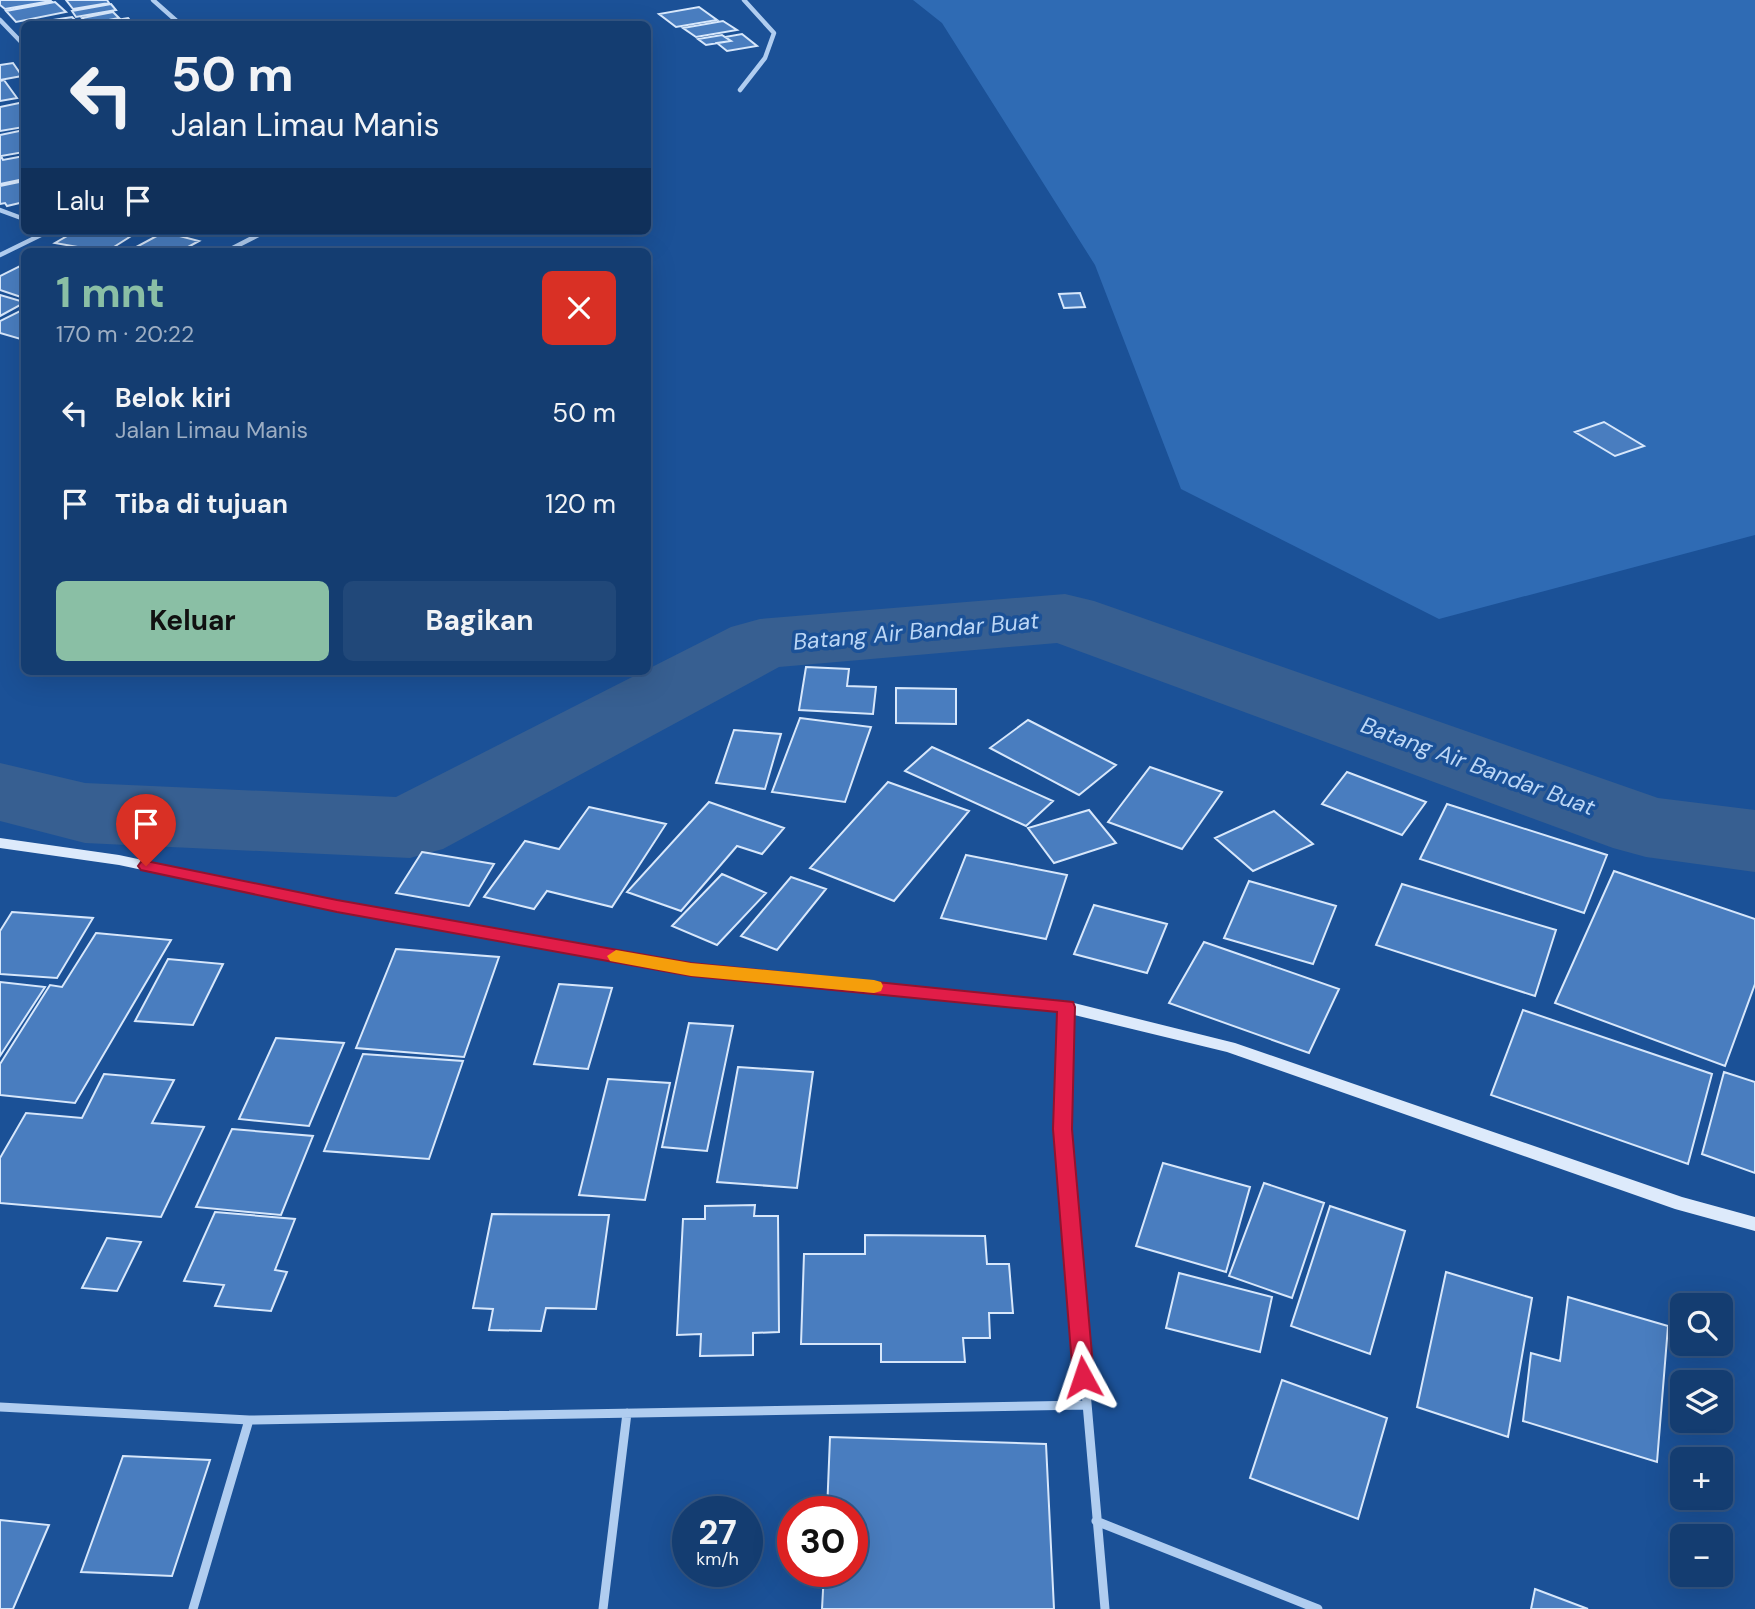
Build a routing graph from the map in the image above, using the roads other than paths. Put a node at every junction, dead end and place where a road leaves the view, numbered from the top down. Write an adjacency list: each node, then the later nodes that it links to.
1 (153, 0): 4 (street)
2 (744, 0): 6 (street)
3 (0, 20): 5 (street)
4 (177, 21)
5 (21, 42)
6 (740, 90)
7 (0, 211): 8 (street)
8 (21, 218)
9 (41, 235): 12 (street)
10 (258, 235): 11 (street)
11 (233, 248)
12 (0, 255)
13 (0, 843): 14 (street)
14 (1066, 1007): 15 (street); 16 (street)
15 (1755, 1224)
16 (1086, 1405): 18 (street); 20 (street)
17 (0, 1407): 19 (street)
18 (627, 1413): 19 (street); 22 (street)
19 (249, 1420): 21 (street)
20 (1096, 1521): 23 (street); 24 (street)
21 (193, 1609)
22 (603, 1609)
23 (1105, 1609)
24 (1318, 1609)

